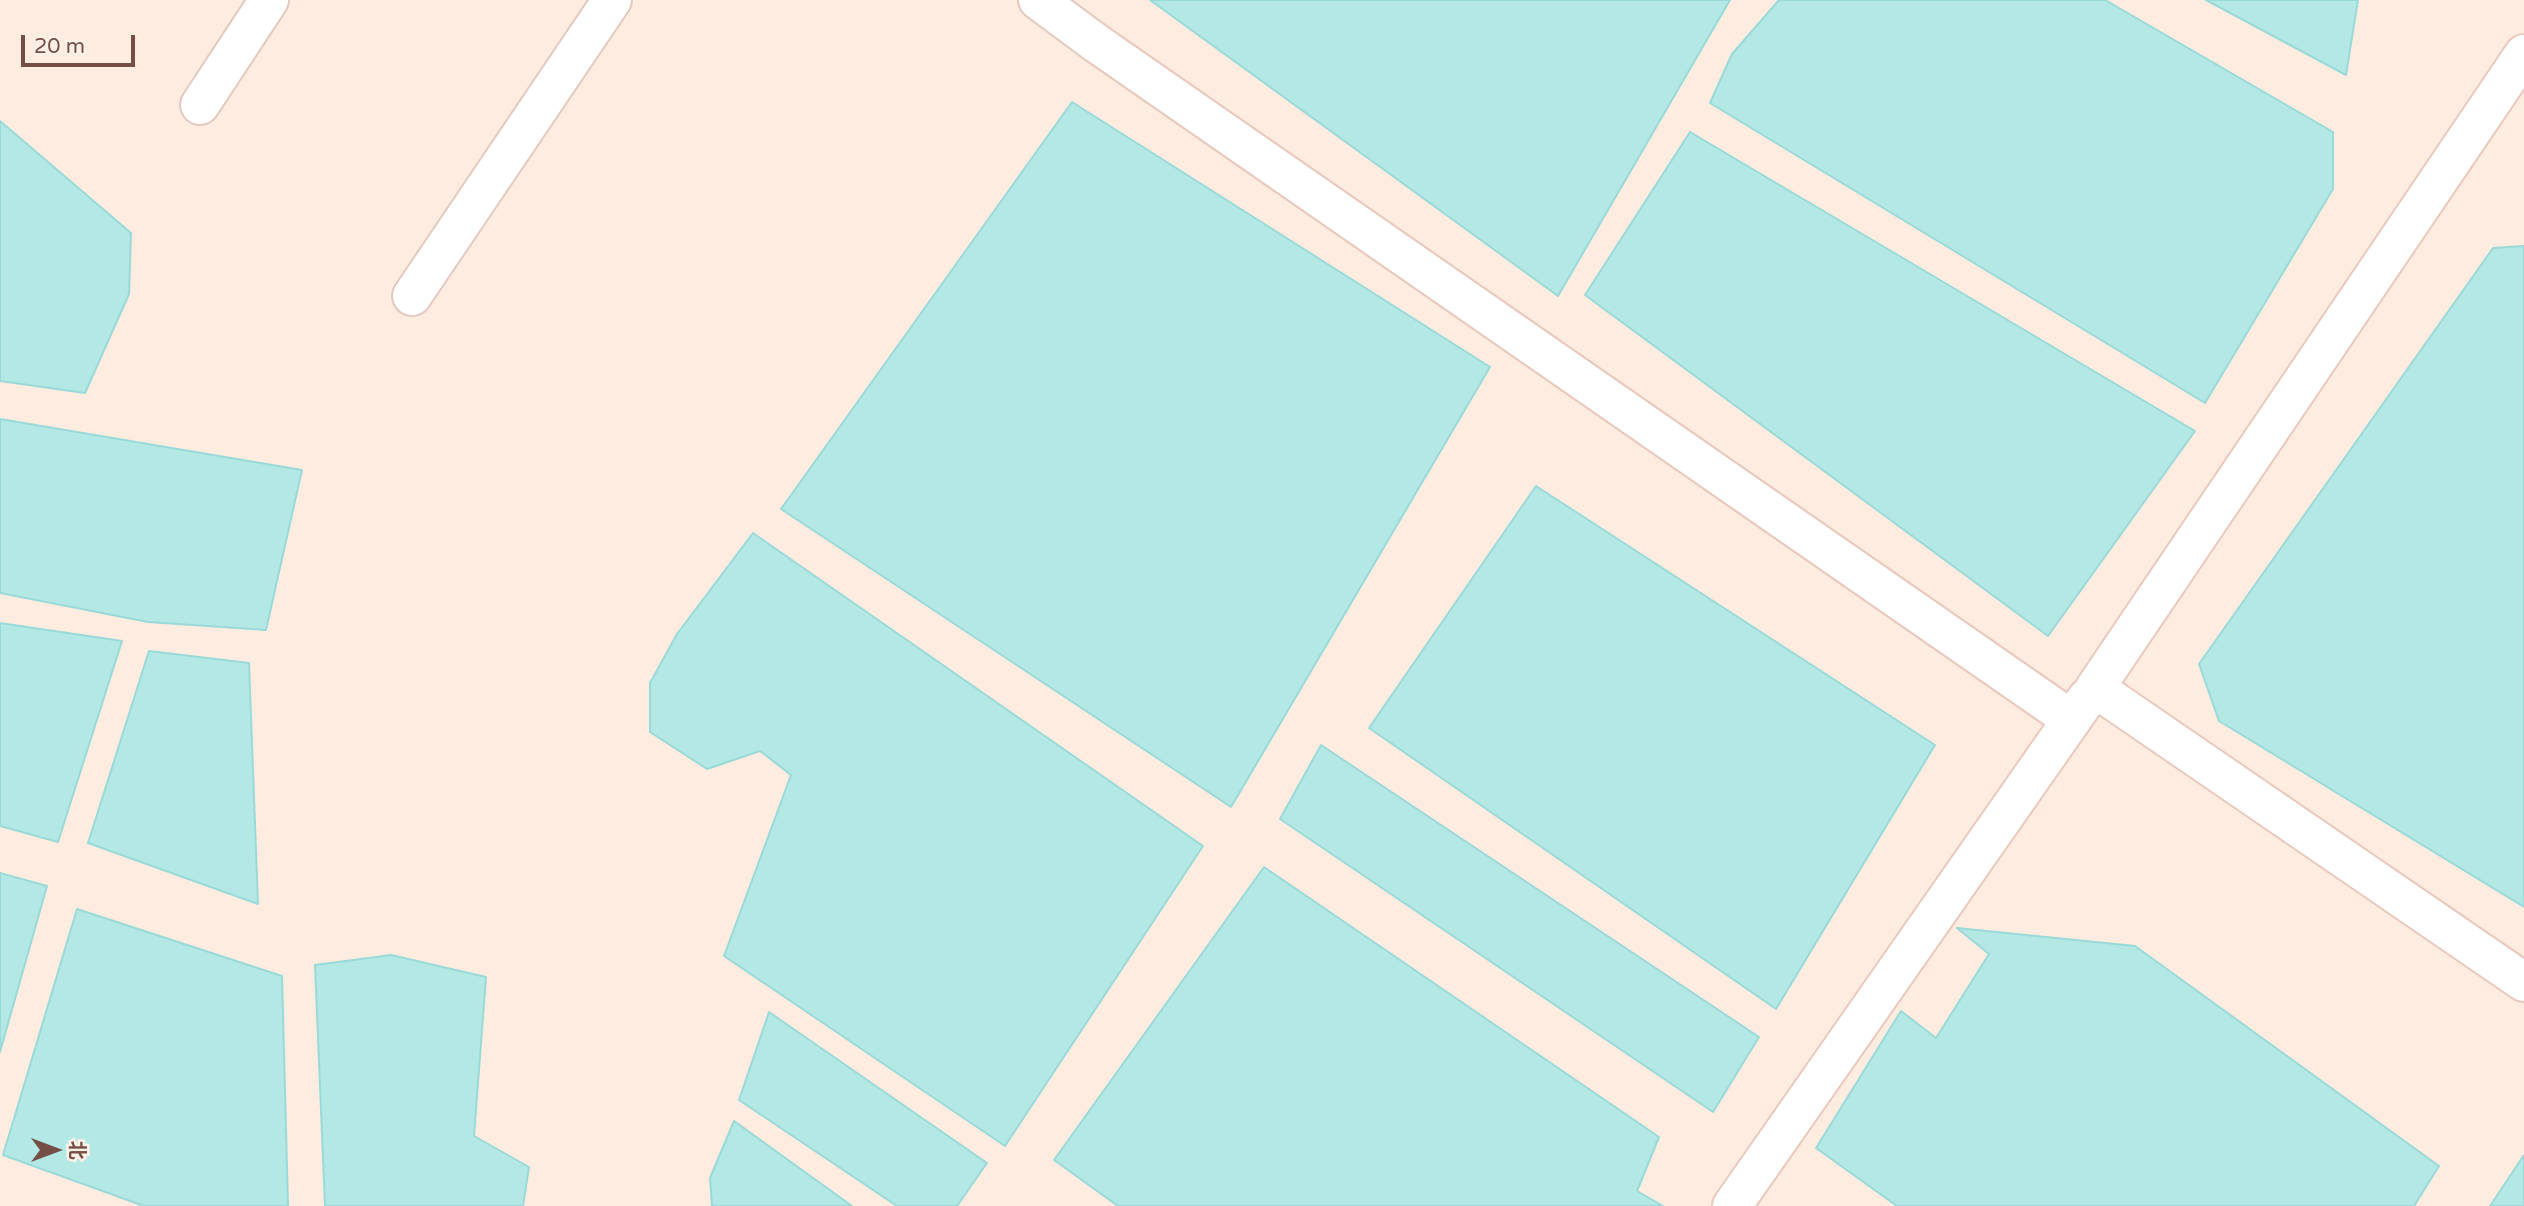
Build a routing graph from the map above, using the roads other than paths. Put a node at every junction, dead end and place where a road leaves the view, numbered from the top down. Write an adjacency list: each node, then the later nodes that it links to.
1 (269, 0): 5 (street)
2 (612, 0): 6 (street)
3 (1038, 0): 8 (street)
4 (2524, 54): 7 (street)
5 (200, 105)
6 (412, 296)
7 (2095, 688): 8 (street); 9 (street)
8 (2072, 720): 10 (street)
9 (2524, 982)
10 (1732, 1206)

